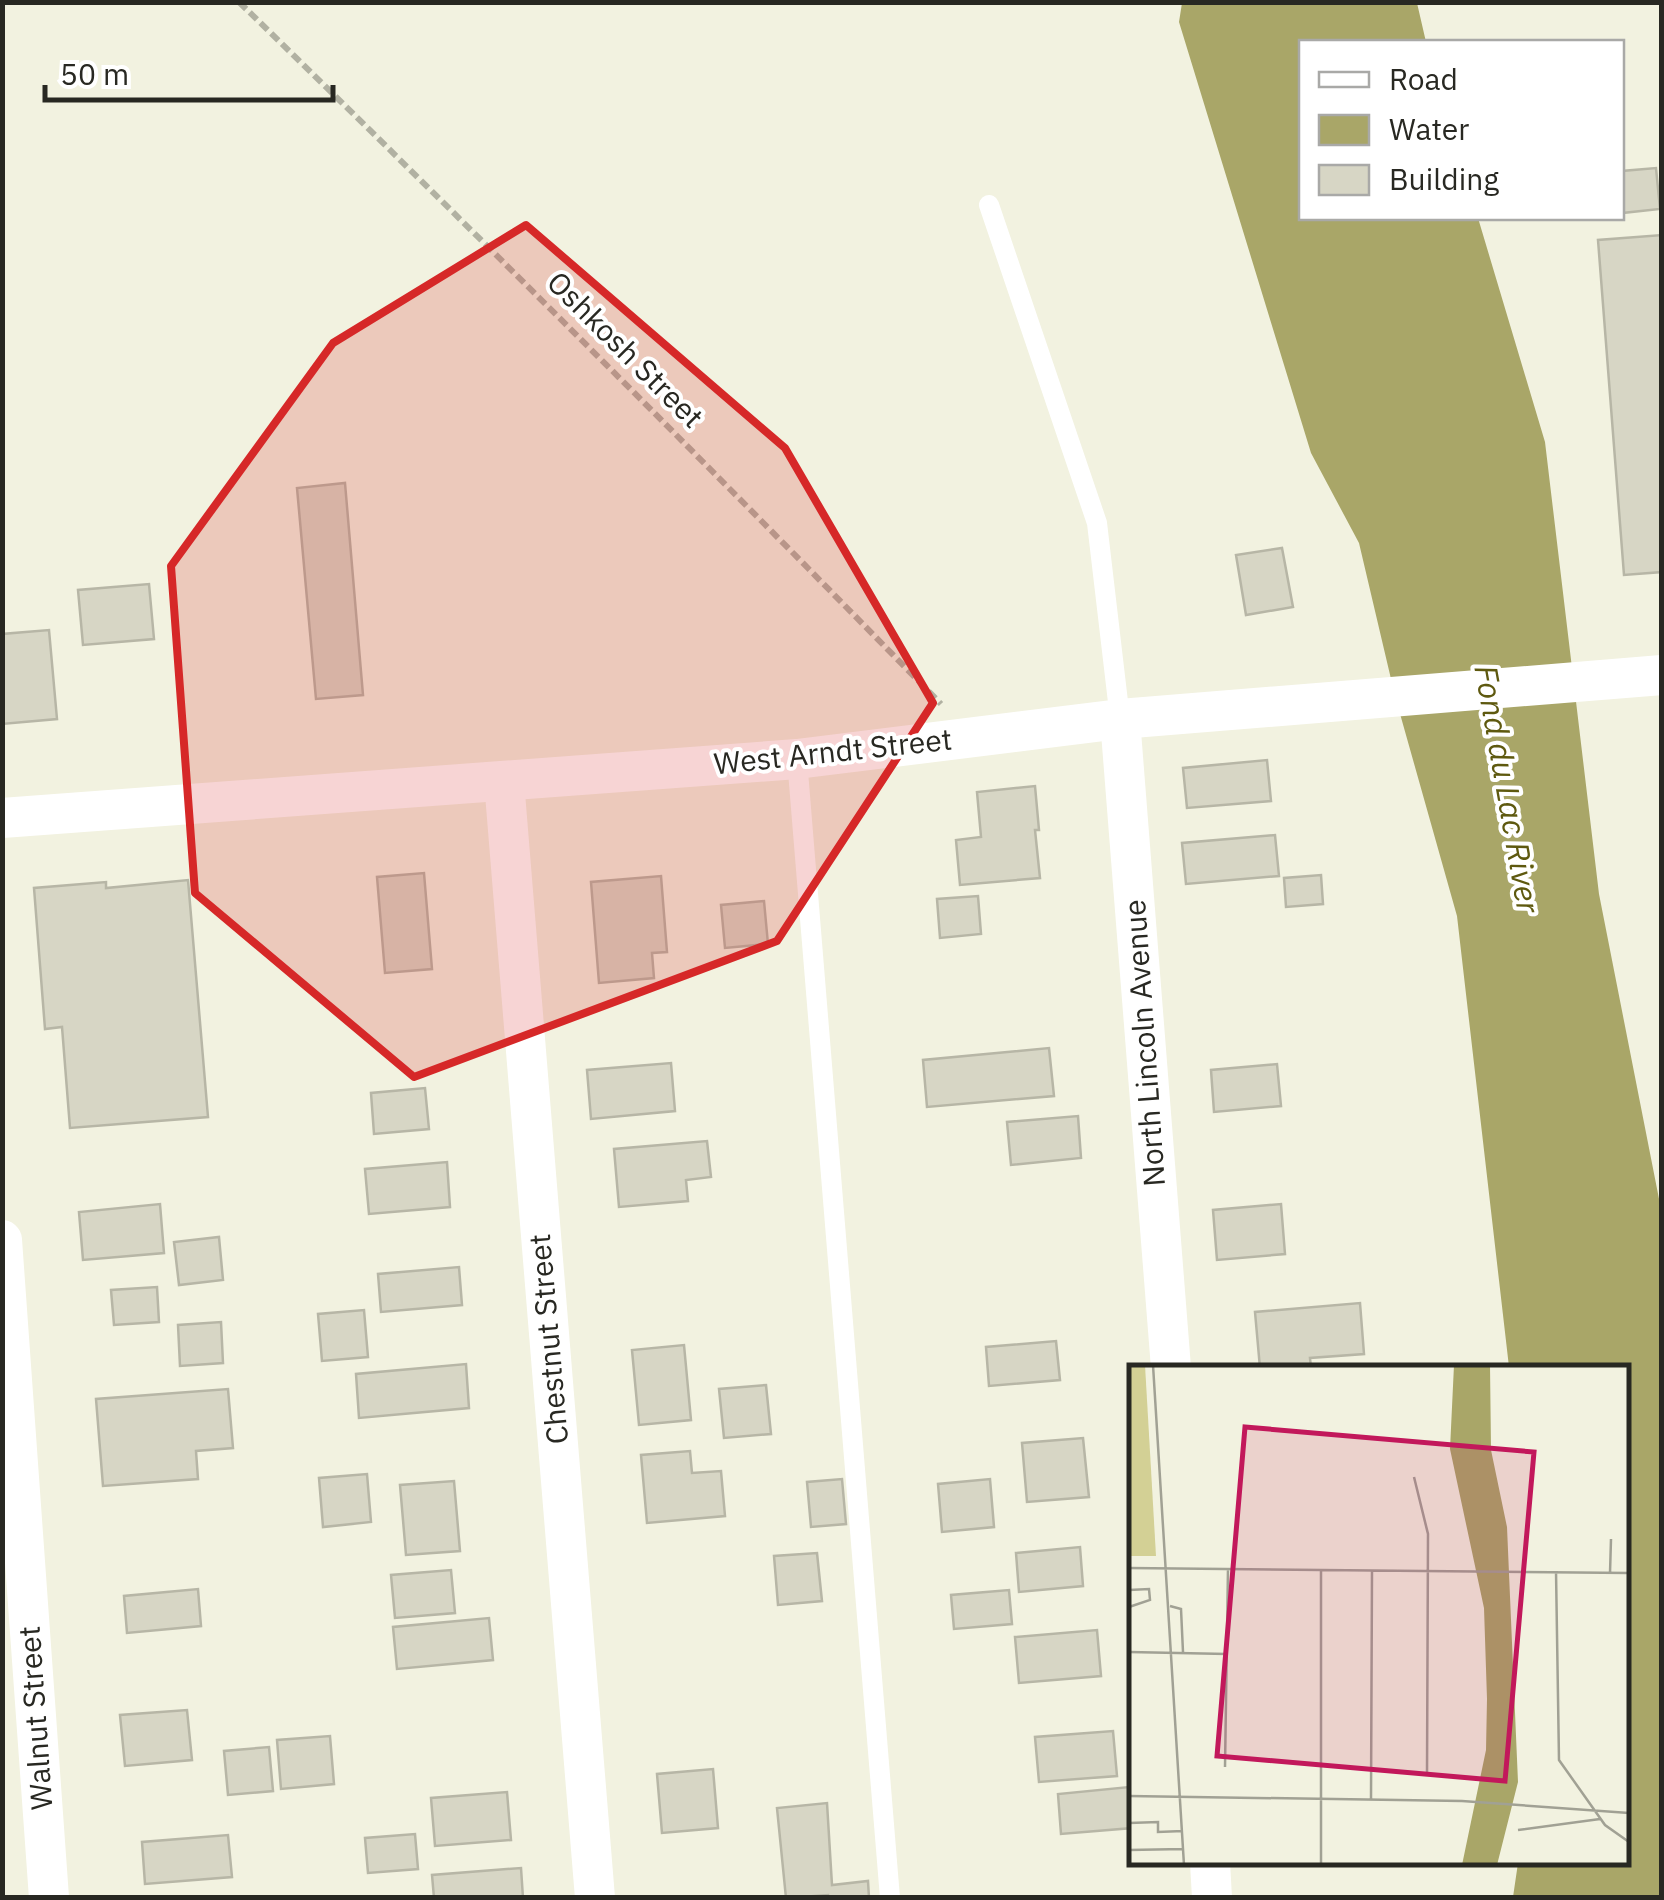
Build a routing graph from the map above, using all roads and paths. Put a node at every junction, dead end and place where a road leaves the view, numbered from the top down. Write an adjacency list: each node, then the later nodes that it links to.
1 (238, 2): 5 (path, Oshkosh Street)
2 (989, 205): 4 (lane)
3 (1662, 675): 4 (street, West Arndt Street)
4 (1120, 719): 5 (street, West Arndt Street); 11 (street, North Lincoln Avenue)
5 (974, 737): 6 (street, West Arndt Street)
6 (797, 759): 7 (street, West Arndt Street); 15 (lane)
7 (504, 781): 8 (street, West Arndt Street); 14 (street, Chestnut Street)
8 (2, 818)
9 (2, 1240): 10 (street, Walnut Street)
10 (5, 1311): 13 (street, Walnut Street)
11 (1171, 1365)
12 (1210, 1865): 16 (street)
13 (49, 1898)
14 (595, 1898)
15 (890, 1898)
16 (1212, 1898)

